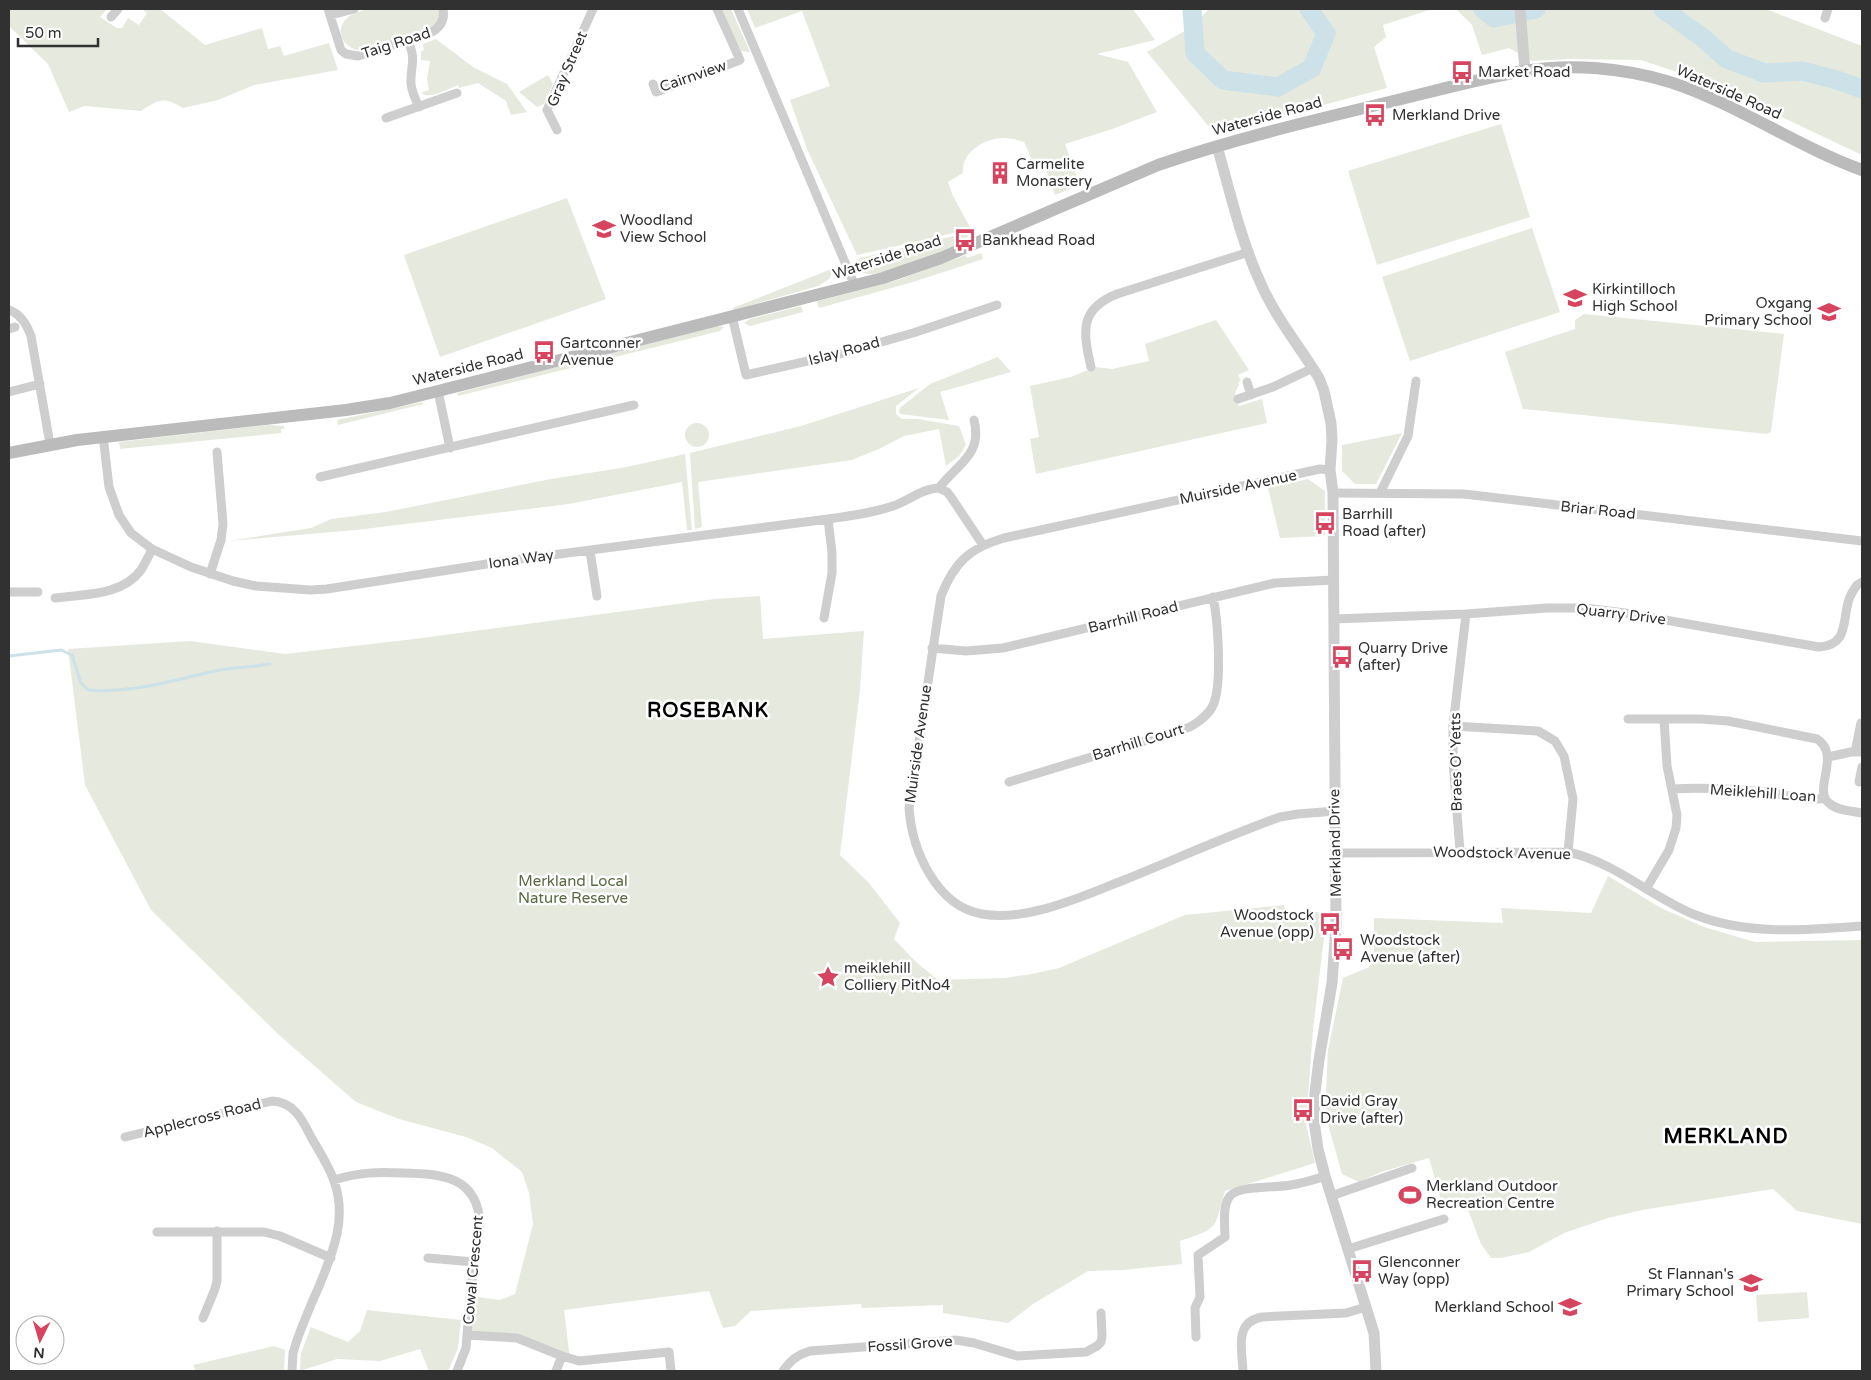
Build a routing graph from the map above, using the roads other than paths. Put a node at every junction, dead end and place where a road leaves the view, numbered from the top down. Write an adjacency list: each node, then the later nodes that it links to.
1 (118, 9): 9 (street)
2 (354, 9): 8 (street, Taig Road)
3 (443, 9): 10 (street, Taig Road)
4 (593, 9): 16 (street, Gray Street)
5 (717, 9): 12 (street, Cairnview)
6 (738, 9): 20 (street)
7 (1520, 9): 11 (street)
8 (330, 12): 10 (street, Taig Road)
9 (111, 17)
10 (408, 41): 14 (street)
11 (1525, 71): 17 (main road, Waterside Road); 18 (main road, Waterside Road)
12 (653, 84)
13 (457, 93): 14 (street)
14 (418, 107): 15 (street)
15 (386, 118)
16 (556, 130)
17 (1217, 146): 19 (street, Merkland Drive); 20 (main road, Waterside Road)
18 (1862, 170)
19 (1249, 252): 24 (street); 25 (street, Merkland Drive)
20 (855, 286): 23 (main road, Waterside Road)
21 (997, 304): 23 (street, Islay Road)
22 (9, 310): 28 (street)
23 (732, 316): 30 (main road, Waterside Road)
24 (1091, 366)
25 (1313, 368): 31 (street); 40 (street, Merkland Drive)
26 (1416, 381): 44 (street)
27 (1247, 382): 31 (street)
28 (40, 384): 29 (street); 36 (street)
29 (9, 392)
30 (438, 392): 35 (main road, Waterside Road); 37 (street)
31 (1250, 395): 32 (street)
32 (1238, 399)
33 (634, 405): 37 (street)
34 (974, 420): 42 (street, Iona Way)
35 (103, 436): 36 (main road, Waterside Road); 48 (street, Iona Way)
36 (50, 444): 39 (main road, Waterside Road)
37 (450, 448): 41 (street)
38 (217, 452): 50 (street)
39 (9, 453)
40 (1330, 470): 43 (street, Merkland Drive); 47 (street, Muirside Avenue)
41 (320, 477)
42 (939, 488): 45 (street, Iona Way); 47 (street)
43 (1333, 493): 44 (street, Briar Road); 51 (street, Merkland Drive)
44 (1380, 493): 46 (street, Briar Road)
45 (828, 519): 49 (street, Iona Way); 59 (street)
46 (1862, 541)
47 (983, 545): 61 (street, Muirside Avenue)
48 (152, 549): 50 (street, Iona Way); 57 (street)
49 (590, 551): 50 (street, Iona Way); 55 (street)
50 (210, 574)
51 (1334, 580): 56 (street, Barrhill Road); 60 (street, Merkland Drive)
52 (1862, 582): 58 (street, Quarry Drive)
53 (9, 592): 54 (street)
54 (38, 592)
55 (597, 596)
56 (1213, 597): 61 (street, Barrhill Road); 69 (street, Barrhill Court)
57 (55, 598)
58 (1466, 614): 60 (street, Quarry Drive); 65 (street, Braes O' Yetts)
59 (824, 618)
60 (1334, 619): 73 (street, Merkland Drive)
61 (932, 648): 73 (street, Muirside Avenue)
62 (1628, 719): 63 (street)
63 (1664, 719): 67 (street); 71 (street)
64 (1861, 723): 66 (street)
65 (1453, 726): 75 (street, Braes O' Yetts); 77 (street)
66 (1859, 752): 67 (street)
67 (1828, 757): 72 (street)
68 (1862, 767): 70 (street)
69 (1009, 782)
70 (1859, 782)
71 (1672, 789): 72 (street, Meiklehill Loan); 78 (street)
72 (1825, 798): 74 (street)
73 (1335, 811): 76 (street, Merkland Drive)
74 (1862, 813)
75 (1460, 851): 76 (street, Woodstock Avenue); 77 (street, Woodstock Avenue)
76 (1335, 852): 82 (street, Merkland Drive)
77 (1568, 852): 78 (street, Woodstock Avenue)
78 (1646, 889): 79 (street, Woodstock Avenue)
79 (1862, 926)
80 (125, 1137): 83 (street, Applecross Road)
81 (1412, 1168): 84 (street)
82 (1325, 1176): 84 (street, Merkland Drive); 96 (street)
83 (334, 1180): 89 (street, Applecross Road); 91 (street, Cowal Crescent)
84 (1331, 1196): 88 (street, Merkland Drive)
85 (1444, 1219): 88 (street)
86 (217, 1231): 87 (street); 89 (street); 94 (street)
87 (157, 1232)
88 (1348, 1249): 92 (street, Merkland Drive)
89 (331, 1258): 98 (street, Applecross Road)
90 (428, 1258): 91 (street)
91 (474, 1262): 95 (street, Cowal Crescent)
92 (1366, 1307): 103 (street); 104 (street, Merkland Drive)
93 (1101, 1313): 102 (street, Fossil Grove)
94 (204, 1318)
95 (467, 1335): 97 (street); 99 (street, Cowal Crescent)
96 (1196, 1337)
97 (562, 1356): 100 (street); 101 (street)
98 (292, 1371)
99 (458, 1371)
100 (556, 1371)
101 (671, 1371)
102 (783, 1371)
103 (1243, 1371)
104 (1376, 1371)

